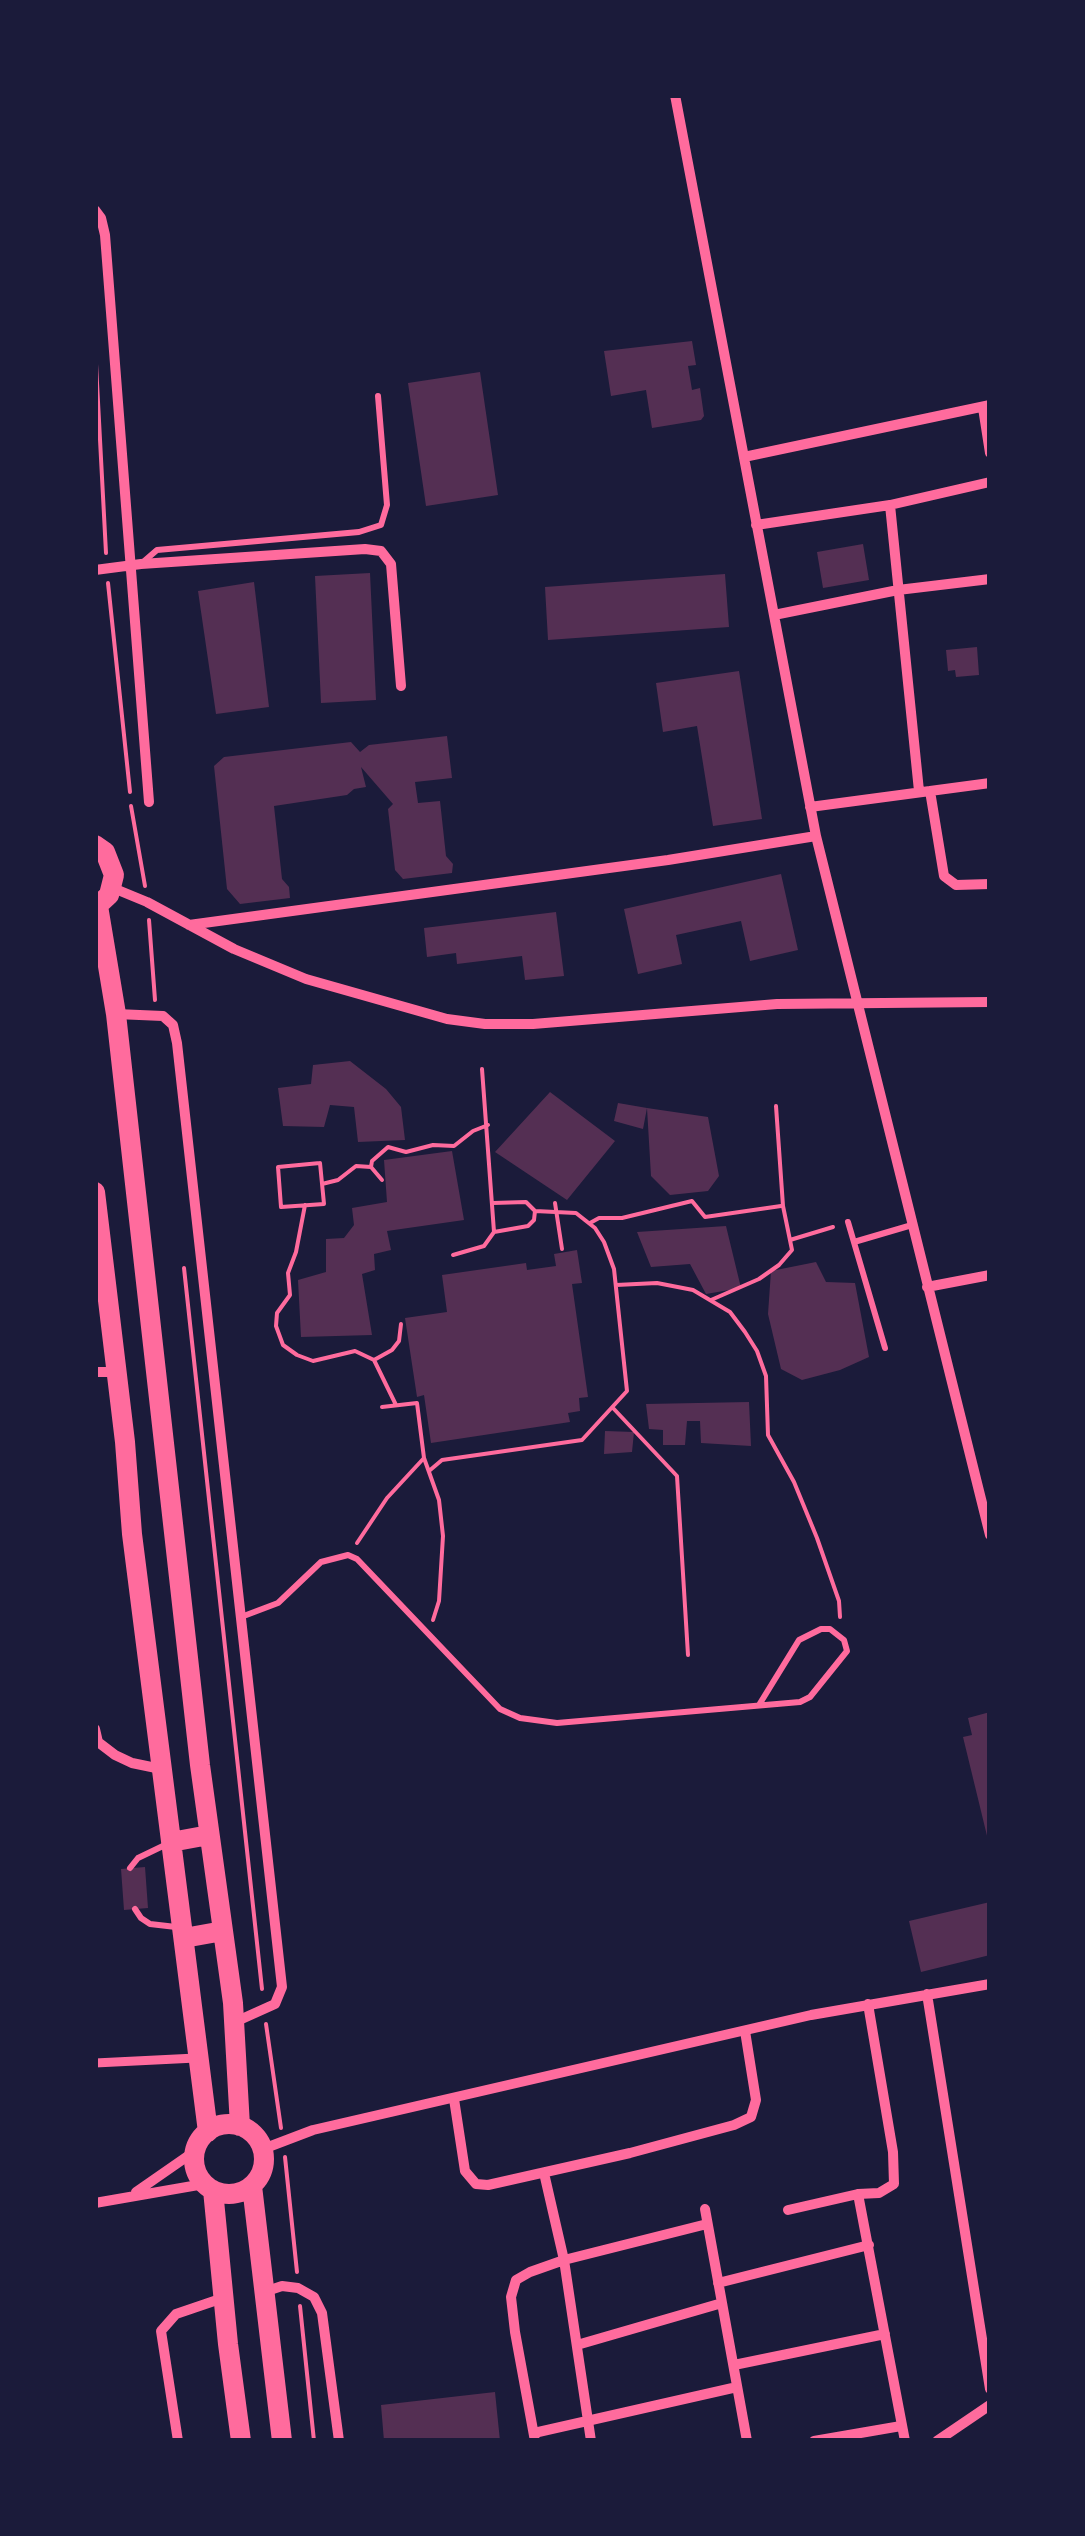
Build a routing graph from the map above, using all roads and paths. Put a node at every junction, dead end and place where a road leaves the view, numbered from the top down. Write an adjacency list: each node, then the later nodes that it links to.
1 (675, 95): 6 (street)
2 (95, 210): 10 (street)
3 (378, 396): 10 (lane)
4 (986, 407): 5 (street); 6 (street)
5 (990, 454)
6 (744, 457): 9 (street)
7 (990, 482): 8 (street)
8 (890, 505): 9 (street); 13 (street)
9 (756, 524): 14 (street)
10 (136, 564): 11 (street); 15 (street); 18 (street)
11 (95, 570)
12 (990, 579): 13 (street)
13 (898, 590): 14 (street); 17 (street)
14 (774, 614): 19 (street)
15 (400, 686)
16 (990, 783): 17 (street)
17 (924, 791): 19 (street); 22 (street)
18 (149, 802)
19 (810, 807): 20 (street)
20 (816, 836): 25 (street); 27 (street)
21 (95, 845): 23 (main road)
22 (990, 884)
23 (112, 888): 24 (main road); 25 (street)
24 (96, 907): 28 (main road)
25 (188, 925): 27 (street)
26 (990, 1002): 27 (street)
27 (857, 1004): 44 (street)
28 (116, 1014): 65 (street); 72 (main road)
29 (482, 1069): 31 (path)
30 (776, 1106): 39 (path)
31 (488, 1125): 32 (path); 36 (path)
32 (371, 1167): 33 (path); 34 (path)
33 (382, 1180)
34 (322, 1184): 38 (path); 38 (path)
35 (95, 1192): 57 (main road)
36 (493, 1203): 40 (path); 45 (path)
37 (555, 1203): 41 (path)
38 (305, 1205): 56 (path)
39 (782, 1206): 43 (path); 46 (path)
40 (535, 1211): 41 (path); 45 (path)
41 (556, 1211): 43 (path); 48 (path)
42 (848, 1222): 46 (path); 47 (lane)
43 (590, 1224): 51 (path)
44 (913, 1225): 47 (lane); 52 (street)
45 (494, 1232): 49 (path)
46 (790, 1240): 53 (path)
47 (854, 1242): 55 (lane)
48 (562, 1248)
49 (453, 1255)
50 (990, 1275): 52 (street)
51 (616, 1285): 53 (path); 60 (path)
52 (928, 1286): 63 (street)
53 (712, 1300): 66 (path)
54 (401, 1324): 56 (path)
55 (885, 1348)
56 (374, 1360): 58 (path)
57 (106, 1372): 71 (main road)
58 (396, 1405): 59 (path); 61 (path)
59 (382, 1407)
60 (614, 1408): 62 (path); 68 (path)
61 (424, 1458): 62 (path); 64 (path)
62 (429, 1471): 67 (path)
63 (989, 1527)
64 (348, 1555): 65 (lane); 67 (lane)
65 (240, 1617): 81 (street)
66 (830, 1629): 69 (lane); 69 (lane)
67 (426, 1633): 69 (lane)
68 (688, 1655)
69 (759, 1705)
70 (95, 1729): 71 (street)
71 (161, 1769): 73 (main road)
72 (209, 1835): 73 (main road); 76 (main road)
73 (171, 1842): 74 (lane); 77 (main road)
74 (130, 1868)
75 (135, 1910): 77 (lane)
76 (223, 1932): 77 (main road); 81 (main road)
77 (183, 1933): 83 (main road)
78 (990, 1984): 79 (street)
79 (926, 1994): 80 (street); 109 (street)
80 (868, 2004): 82 (street); 93 (street)
81 (234, 2022): 86 (main road)
82 (745, 2031): 85 (street); 90 (street)
83 (199, 2058): 84 (street); 87 (main road)
84 (95, 2063)
85 (454, 2100): 88 (street); 90 (street)
86 (240, 2126): 87 (main road); 88 (main road)
87 (208, 2132): 89 (main road)
88 (263, 2150): 91 (main road)
89 (196, 2151): 92 (main road); 94 (street)
90 (544, 2173): 100 (street)
91 (252, 2186): 92 (main road); 102 (main road)
92 (208, 2187): 94 (street); 103 (main road)
93 (858, 2194): 97 (street); 99 (street)
94 (131, 2196): 95 (street)
95 (95, 2203)
96 (704, 2209): 98 (street)
97 (788, 2210)
98 (707, 2224): 100 (street); 101 (street)
99 (869, 2245): 101 (street); 105 (street)
100 (564, 2260): 106 (street); 113 (street)
101 (718, 2284): 104 (street)
102 (264, 2292): 116 (main road); 117 (street)
103 (222, 2298): 114 (street); 115 (main road)
104 (722, 2303): 106 (street); 107 (street)
105 (884, 2334): 107 (street); 112 (street)
106 (578, 2344): 111 (street)
107 (734, 2365): 108 (street)
108 (737, 2387): 111 (street); 119 (street)
109 (990, 2389)
110 (990, 2405): 122 (street)
111 (588, 2420): 113 (street); 118 (street)
112 (901, 2426): 120 (street); 121 (street)
113 (534, 2437)
114 (178, 2441)
115 (241, 2441)
116 (282, 2441)
117 (339, 2441)
118 (591, 2441)
119 (748, 2441)
120 (814, 2441)
121 (905, 2441)
122 (937, 2441)

